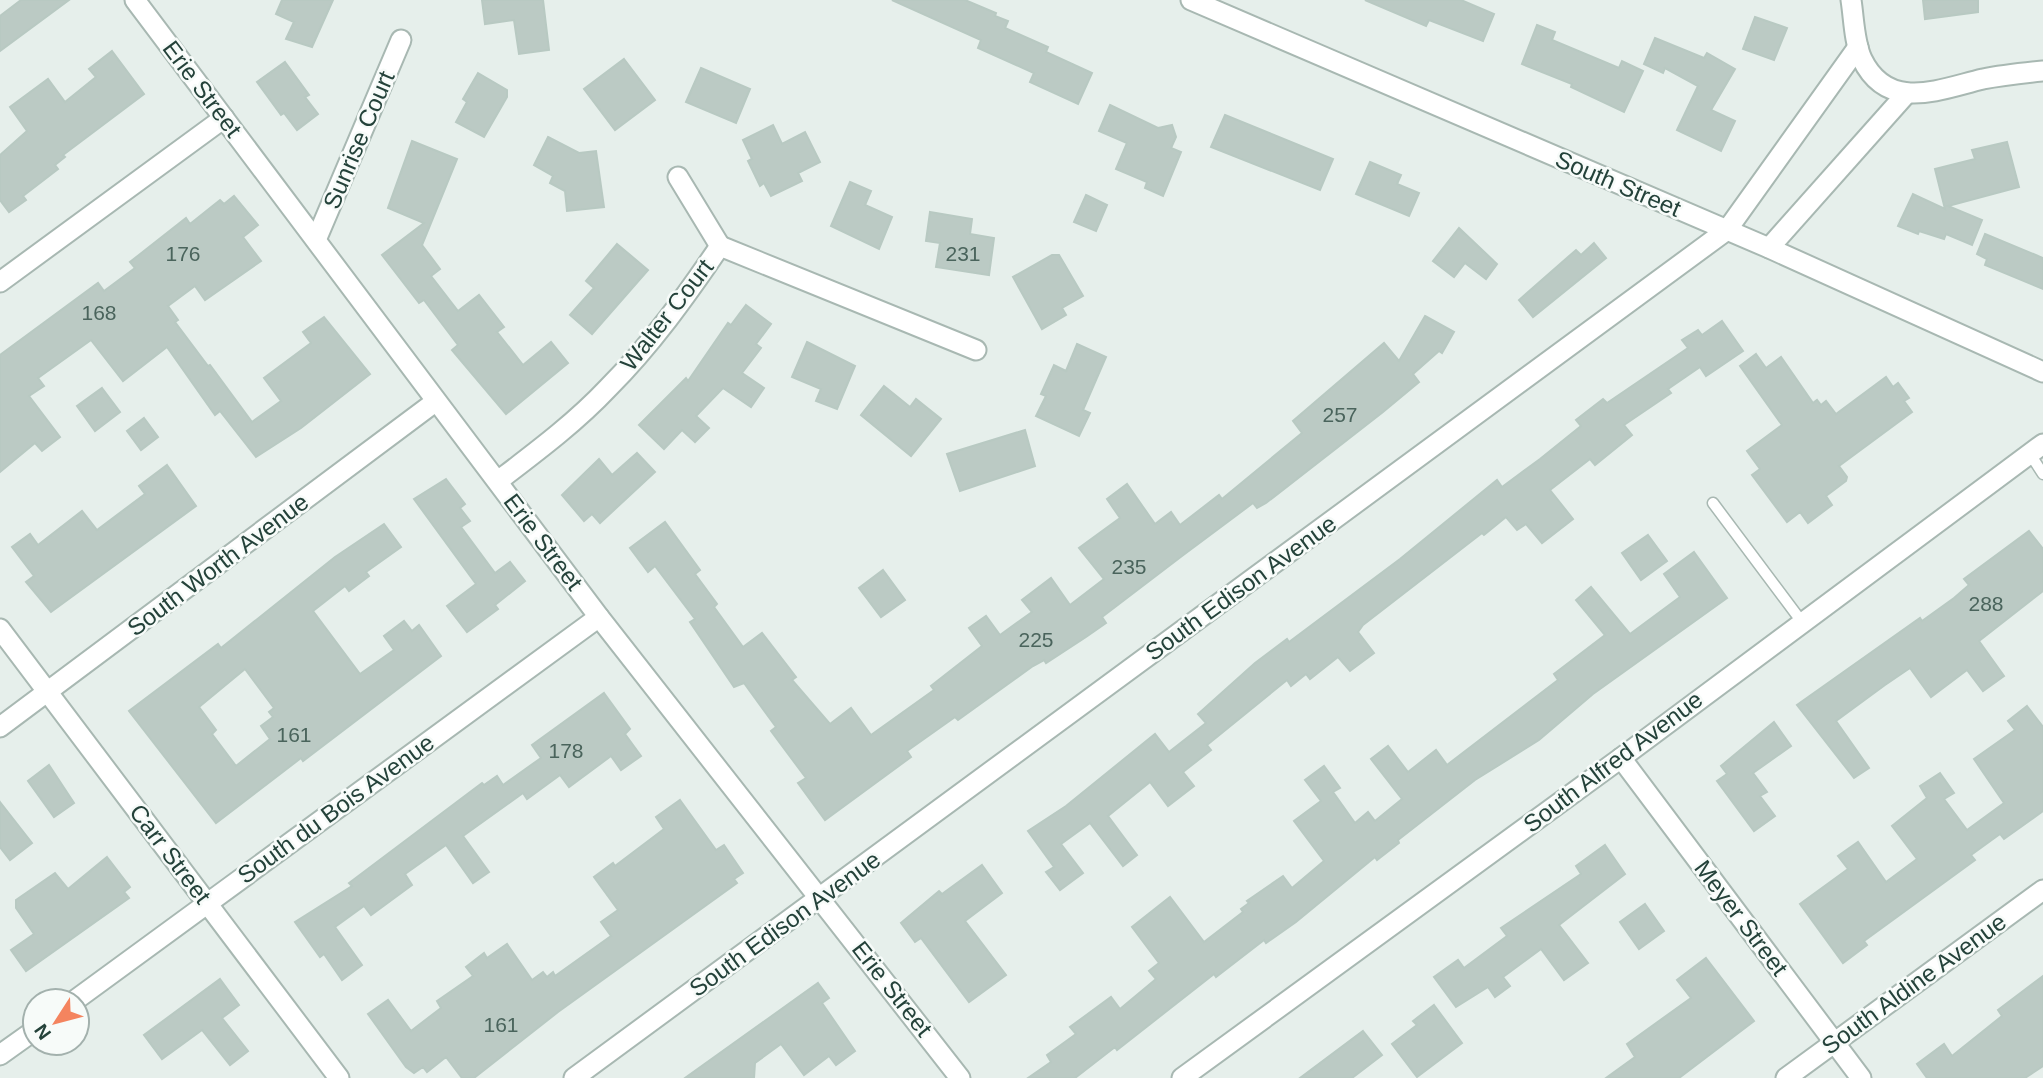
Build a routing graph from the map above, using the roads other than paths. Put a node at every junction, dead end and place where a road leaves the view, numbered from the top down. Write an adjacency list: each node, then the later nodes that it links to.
1 (135, 0): 8 (street, Erie Street)
2 (1191, 0): 10 (street, South Street)
3 (1851, 0): 5 (street)
4 (401, 40): 11 (street, Sunrise Court)
5 (1858, 47): 7 (street); 10 (street, South Edison Avenue)
6 (2043, 71): 7 (street)
7 (1907, 93): 13 (street)
8 (223, 118): 11 (street, Erie Street); 14 (street)
9 (678, 177): 12 (street)
10 (1727, 230): 13 (street, South Street); 29 (street, South Edison Avenue)
11 (316, 240): 17 (street, Erie Street)
12 (720, 246): 15 (street, Walter Court); 20 (street, Walter Court)
13 (1769, 248): 16 (street, South Street)
14 (0, 282)
15 (976, 351)
16 (2043, 372)
17 (435, 402): 20 (street, Erie Street); 25 (street, South Worth Avenue)
18 (2036, 449): 19 (lane); 23 (street, South Alfred Avenue)
19 (2043, 474)
20 (498, 481): 22 (street, Erie Street)
21 (1713, 503): 23 (lane)
22 (599, 617): 29 (street, Erie Street); 30 (street, South du Bois Avenue)
23 (1801, 622): 27 (street, South Alfred Avenue)
24 (0, 629): 25 (street, Carr Street)
25 (47, 692): 26 (street, South Worth Avenue); 30 (street, Carr Street)
26 (0, 727)
27 (1620, 758): 33 (street, Meyer Street); 38 (street, South Alfred Avenue)
28 (2043, 890): 33 (street, South Aldine Avenue)
29 (822, 898): 36 (street, South Edison Avenue); 37 (street, Erie Street)
30 (207, 903): 31 (street, South du Bois Avenue); 35 (street, Carr Street)
31 (91, 988)
32 (21, 1040): 34 (street)
33 (1835, 1043): 39 (street, South Aldine Avenue); 40 (street, Meyer Street)
34 (0, 1055)
35 (339, 1078)
36 (574, 1078)
37 (960, 1078)
38 (1182, 1078)
39 (1786, 1078)
40 (1861, 1078)

